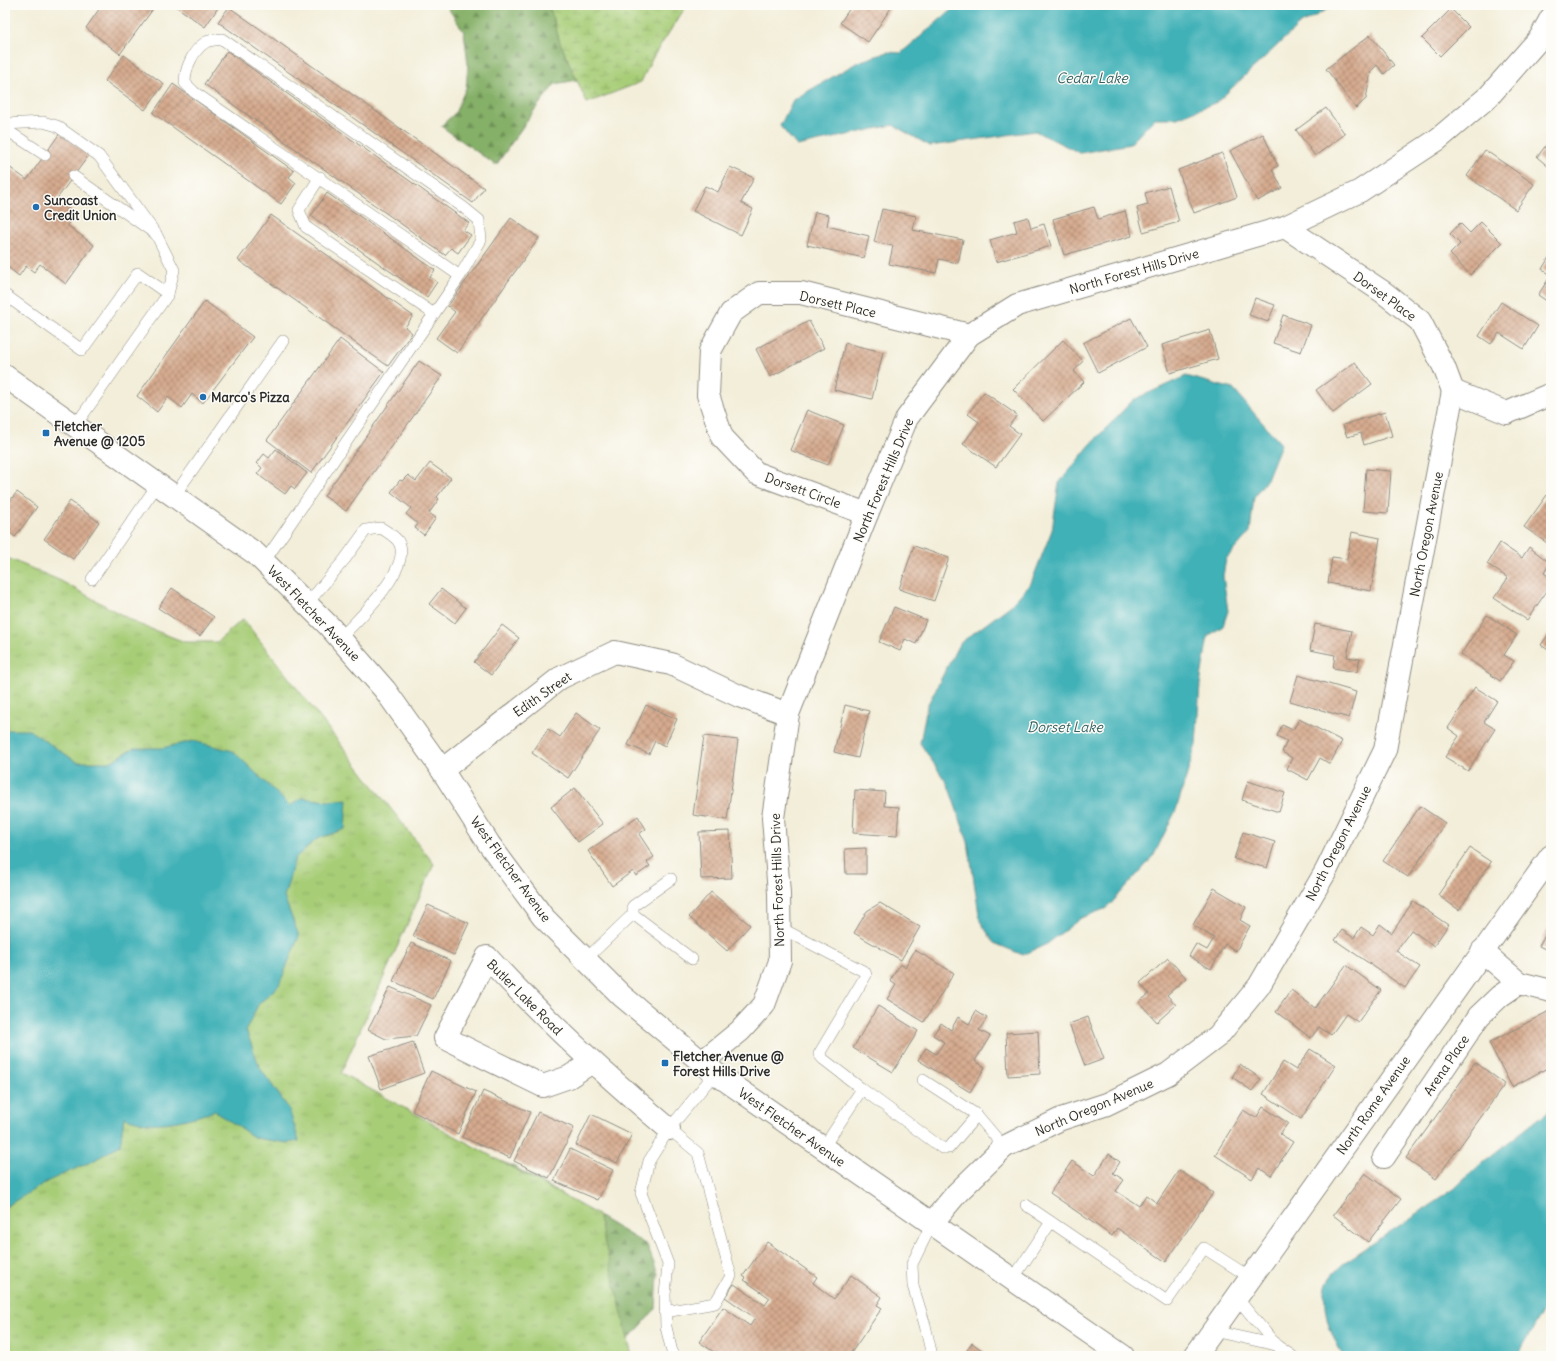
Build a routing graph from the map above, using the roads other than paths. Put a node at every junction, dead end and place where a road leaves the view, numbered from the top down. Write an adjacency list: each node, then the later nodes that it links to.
1 (1551, 18): 7 (street, North Forest Hills Drive)
2 (5, 124): 8 (lane)
3 (5, 129): 4 (lane)
4 (45, 155)
5 (74, 176): 8 (lane)
6 (320, 177): 9 (lane); 9 (lane); 12 (lane)
7 (1285, 227): 13 (street, North Forest Hills Drive); 17 (street, Dorset Place)
8 (156, 234): 10 (lane)
9 (460, 276): 12 (lane)
10 (168, 294): 11 (lane); 19 (lane)
11 (5, 295)
12 (434, 314): 22 (lane)
13 (969, 335): 15 (street, Dorsett Place); 21 (street, North Forest Hills Drive)
14 (283, 341): 20 (lane)
15 (710, 351): 21 (street, Dorsett Circle)
16 (5, 376): 19 (street, West Fletcher Avenue)
17 (1453, 391): 18 (street); 43 (street, North Oregon Avenue)
18 (1551, 394)
19 (75, 426): 20 (street, West Fletcher Avenue)
20 (166, 490): 22 (street, West Fletcher Avenue); 23 (lane)
21 (867, 514): 26 (street, North Forest Hills Drive)
22 (264, 562): 24 (street, West Fletcher Avenue)
23 (92, 579)
24 (307, 604): 25 (street, West Fletcher Avenue); 25 (lane)
25 (340, 638): 27 (street, West Fletcher Avenue)
26 (788, 714): 27 (street, Edith Street); 31 (street, North Forest Hills Drive)
27 (442, 770): 33 (street, West Fletcher Avenue)
28 (1551, 856): 32 (street, North Rome Avenue)
29 (671, 878): 30 (lane)
30 (633, 914): 33 (lane); 34 (lane)
31 (779, 927): 38 (street, North Forest Hills Drive); 40 (lane)
32 (1482, 951): 35 (street); 49 (street, North Rome Avenue)
33 (586, 959): 38 (street, West Fletcher Avenue)
34 (692, 959)
35 (1519, 983): 36 (street); 45 (street, Arena Place)
36 (1551, 991)
37 (592, 1062): 37 (street, Butler Lake Road); 42 (street, Butler Lake Road)
38 (708, 1068): 42 (lane); 44 (street, West Fletcher Avenue)
39 (923, 1080): 41 (lane)
40 (862, 1089): 41 (lane); 44 (lane)
41 (977, 1116): 43 (lane)
42 (669, 1129): 52 (lane); 52 (lane)
43 (1004, 1147): 48 (street, North Oregon Avenue)
44 (823, 1148): 48 (street, West Fletcher Avenue)
45 (1384, 1157)
46 (1026, 1205): 47 (lane)
47 (1051, 1222): 49 (lane); 50 (lane)
48 (932, 1223): 50 (street, West Fletcher Avenue); 56 (lane)
49 (1250, 1278): 51 (street, North Rome Avenue)
50 (1013, 1279): 57 (street, West Fletcher Avenue)
51 (1237, 1298): 53 (street, North Rome Avenue); 54 (lane)
52 (666, 1312): 55 (lane)
53 (1213, 1331): 54 (lane); 58 (street, North Rome Avenue)
54 (1283, 1352)
55 (673, 1356)
56 (932, 1356)
57 (1123, 1356)
58 (1195, 1356)

